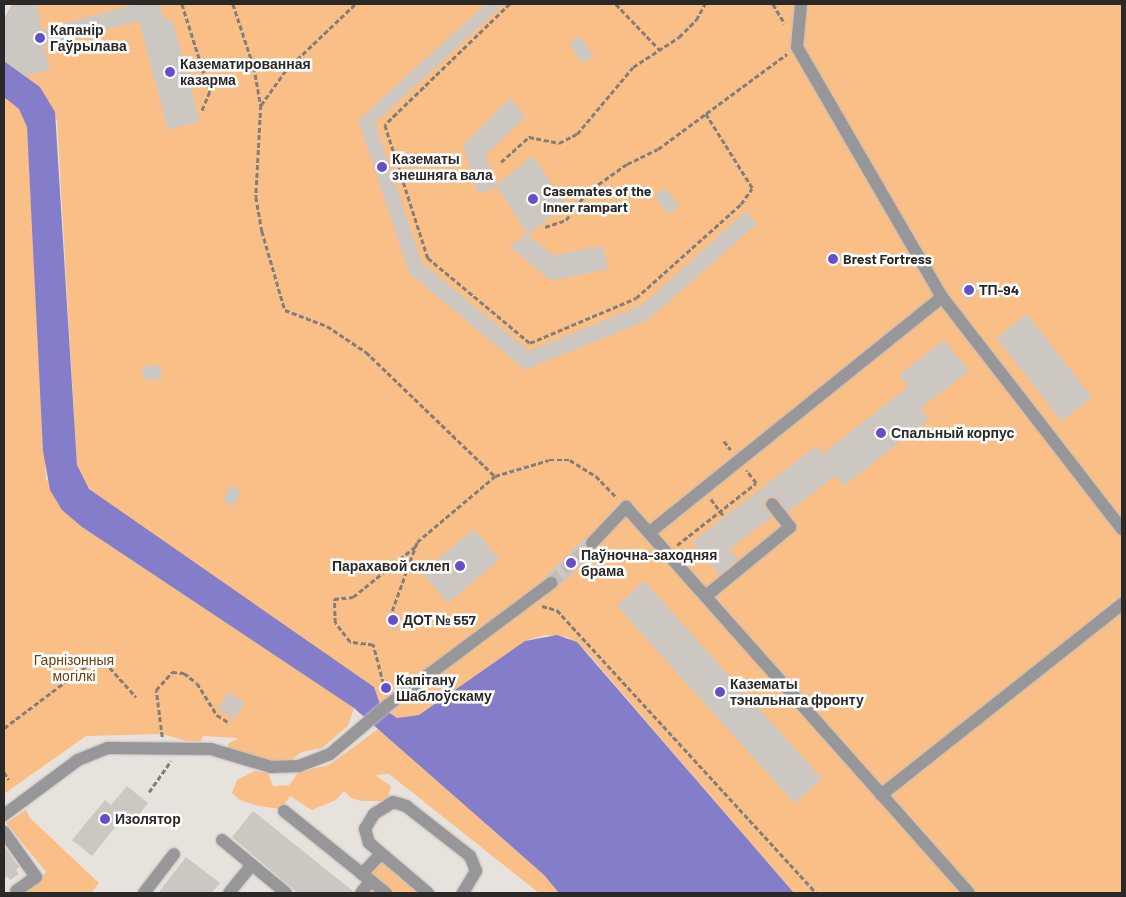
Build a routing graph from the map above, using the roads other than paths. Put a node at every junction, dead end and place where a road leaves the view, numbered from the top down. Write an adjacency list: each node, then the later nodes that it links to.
1 (801, 4): 2 (street)
2 (942, 297): 4 (street); 5 (street)
3 (772, 504): 8 (street)
4 (1122, 529)
5 (650, 532): 6 (street); 8 (street)
6 (592, 543)
7 (551, 583): 12 (street)
8 (706, 596): 10 (street)
9 (1122, 604): 10 (street)
10 (881, 794): 27 (street)
11 (284, 811): 18 (street)
12 (4, 815)
13 (4, 832): 19 (street)
14 (222, 840): 17 (street)
15 (174, 854): 20 (street)
16 (380, 855): 18 (street); 25 (street); 26 (street)
17 (252, 865): 21 (street); 22 (street)
18 (367, 877): 23 (street); 24 (street)
19 (16, 891)
20 (144, 893)
21 (229, 893)
22 (286, 893)
23 (361, 893)
24 (386, 893)
25 (428, 893)
26 (463, 893)
27 (968, 893)

